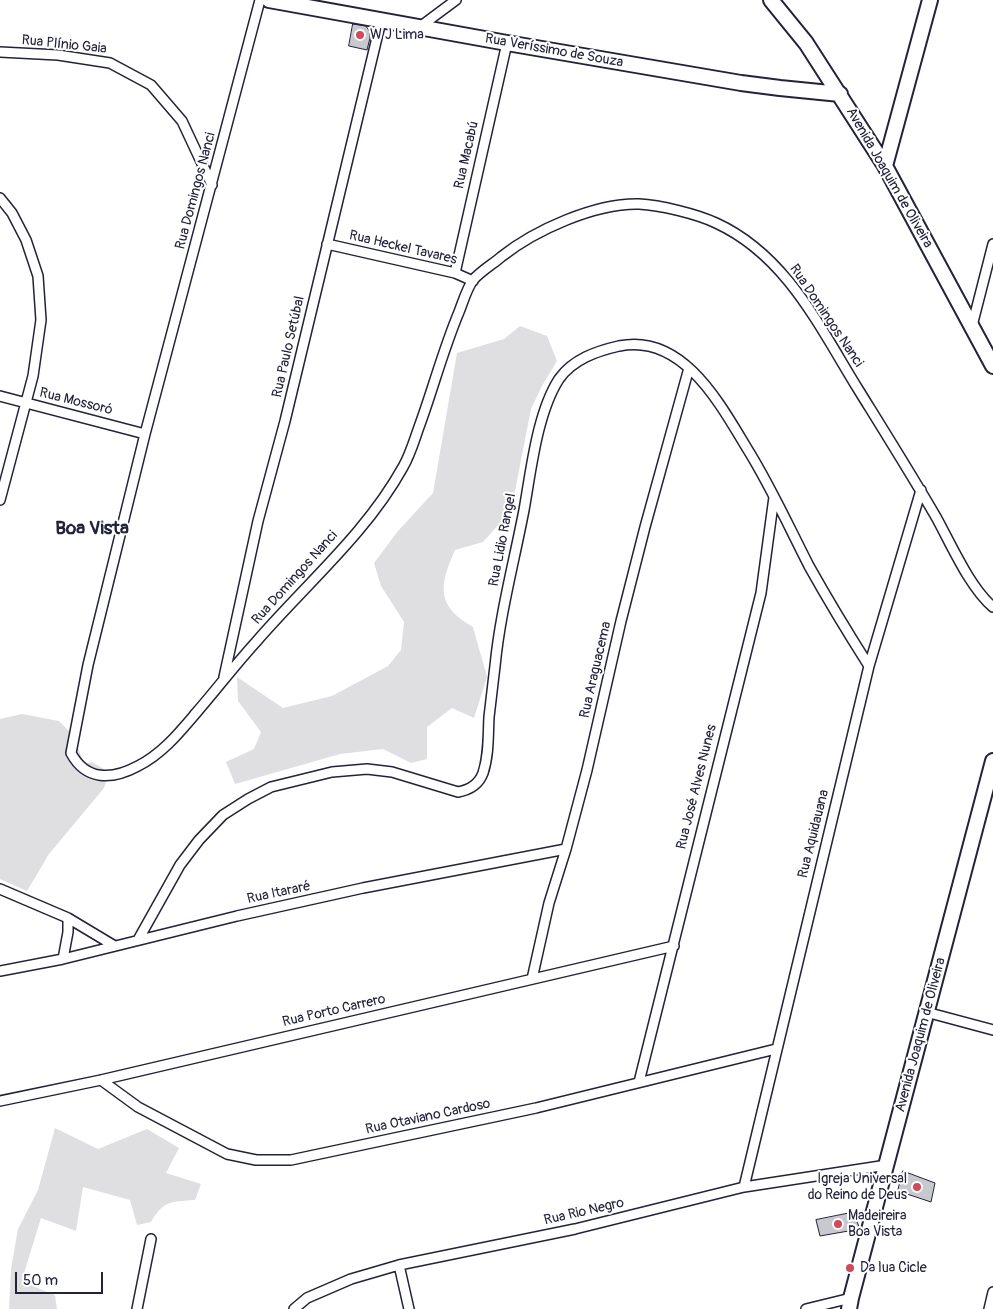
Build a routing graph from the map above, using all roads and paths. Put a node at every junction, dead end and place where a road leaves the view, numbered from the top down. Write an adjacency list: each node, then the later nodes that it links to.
1 (260, 0): 13 (street, Rua Domingos Nanci)
2 (269, 0): 6 (main road, Rua Veríssimo de Souza)
3 (456, 0): 8 (street)
4 (771, 0): 11 (main road, Avenida Joaquim de Oliveira)
5 (930, 0): 12 (main road)
6 (309, 4): 7 (main road, Rua Veríssimo de Souza)
7 (381, 21): 8 (main road, Rua Veríssimo de Souza); 15 (street, Rua Paulo Setúbal)
8 (421, 26): 9 (main road, Rua Veríssimo de Souza)
9 (507, 43): 11 (main road, Rua Veríssimo de Souza); 17 (street, Rua Macabú)
10 (0, 52): 13 (street, Rua Plínio Gaia)
11 (840, 94): 12 (main road, Avenida Joaquim de Oliveira)
12 (885, 166): 19 (main road, Avenida Joaquim de Oliveira)
13 (212, 185): 24 (street, Rua Domingos Nanci)
14 (0, 198): 23 (street)
15 (327, 244): 17 (street, Rua Heckel Tavares); 30 (street, Rua Paulo Setúbal)
16 (993, 244): 19 (street)
17 (455, 274): 18 (street, Rua Heckel Tavares)
18 (472, 281): 25 (street, Rua Domingos Nanci); 30 (street, Rua Domingos Nanci)
19 (972, 327): 20 (main road, Avenida Joaquim de Oliveira)
20 (993, 366)
21 (689, 368): 26 (street, Rua Lidio Rangel); 32 (street, Rua Araguacema); 35 (street, Rua Lidio Rangel)
22 (0, 396): 23 (street, Rua Mossoró)
23 (26, 403): 24 (street, Rua Mossoró); 27 (street)
24 (145, 434): 30 (street, Rua Domingos Nanci)
25 (921, 490): 28 (street, Rua Domingos Nanci); 29 (street, Rua Aquidauana)
26 (774, 497): 29 (street, Rua Lidio Rangel); 37 (street, Rua José Alves Nunes)
27 (0, 500)
28 (993, 607)
29 (869, 666): 43 (street, Rua Aquidauana)
30 (224, 679)
31 (993, 761): 41 (main road, Avenida Joaquim de Oliveira)
32 (566, 849): 35 (street, Rua Itararé); 40 (street, Rua Araguacema)
33 (0, 889): 34 (street)
34 (68, 918): 36 (street); 38 (street)
35 (138, 940): 36 (street, Rua Itararé)
36 (113, 945): 38 (street, Rua Itararé)
37 (674, 946): 40 (street, Rua Porto Carrero); 45 (street, Rua José Alves Nunes)
38 (63, 958): 39 (street, Rua Itararé)
39 (0, 971)
40 (532, 979): 44 (street, Rua Porto Carrero)
41 (926, 1012): 42 (street); 47 (main road, Avenida Joaquim de Oliveira)
42 (993, 1030)
43 (776, 1049): 45 (street, Rua Otaviano Cardoso); 48 (street, Rua Aquidauana)
44 (100, 1080): 45 (street, Rua Otaviano Cardoso); 46 (street, Rua Porto Carrero)
45 (639, 1082)
46 (0, 1101)
47 (886, 1165): 48 (street, Rua Rio Negro); 52 (main road, Avenida Joaquim de Oliveira)
48 (744, 1187): 50 (street, Rua Rio Negro)
49 (151, 1239): 53 (street)
50 (399, 1265): 54 (street, Rua Rio Negro); 55 (street)
51 (993, 1292): 57 (street)
52 (850, 1304): 56 (street)
53 (137, 1309)
54 (294, 1309)
55 (409, 1309)
56 (806, 1309)
57 (989, 1309)

